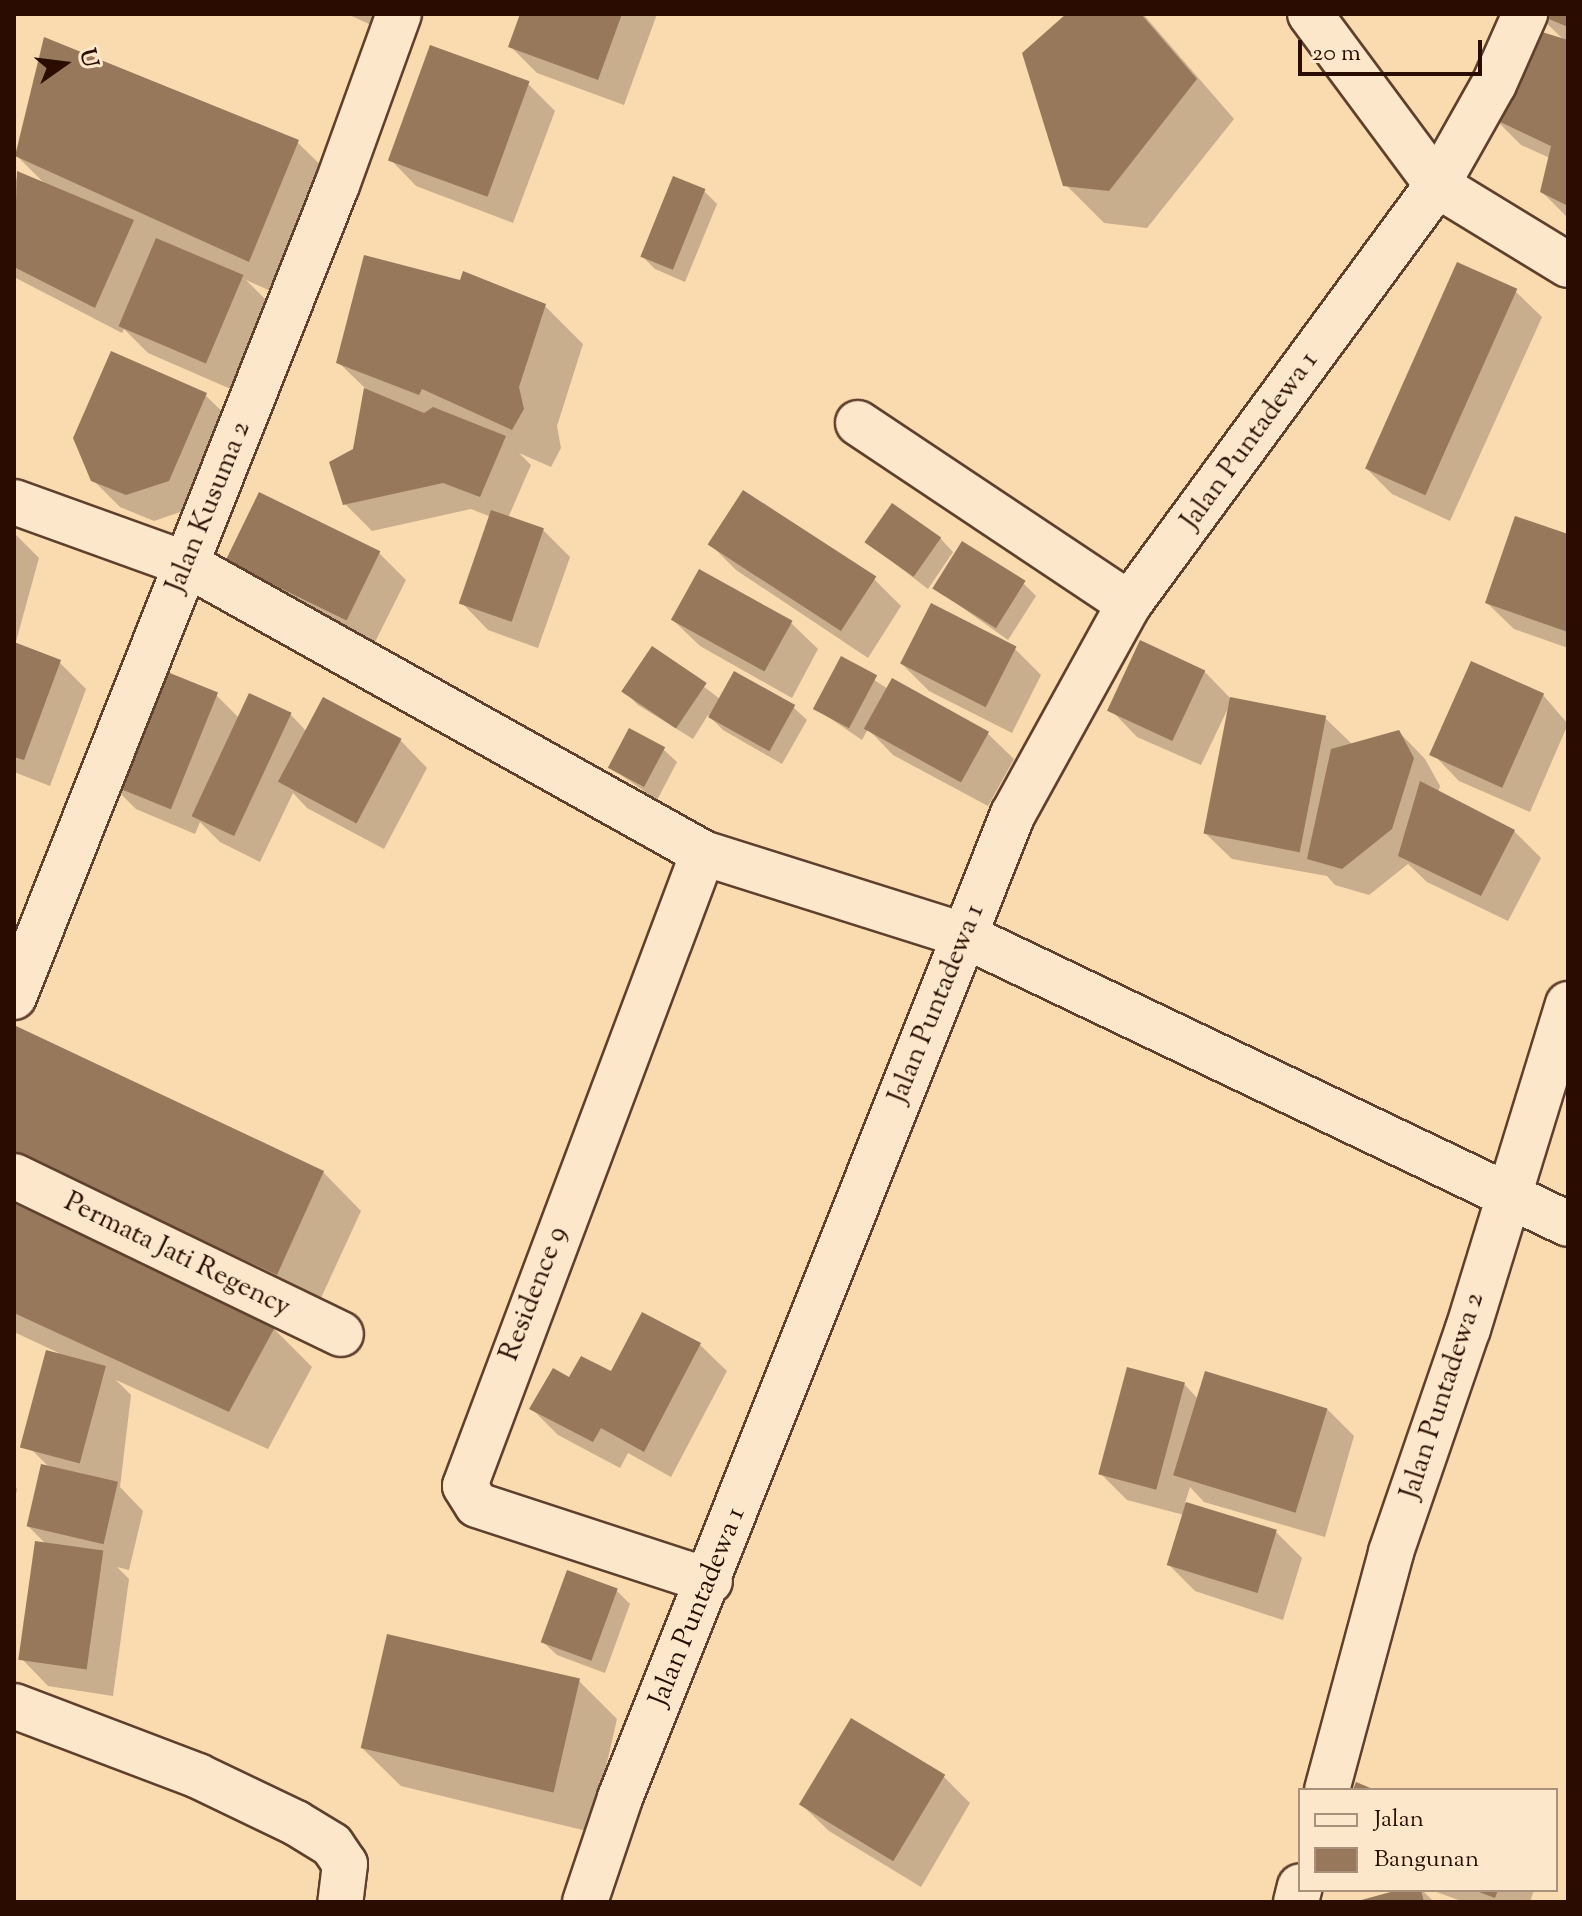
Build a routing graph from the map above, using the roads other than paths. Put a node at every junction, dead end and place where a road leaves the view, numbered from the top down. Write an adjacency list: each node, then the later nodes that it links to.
1 (399, 14): 8 (street, Jalan Kusuma 2)
2 (1310, 14): 4 (street)
3 (1525, 14): 4 (street, Jalan Puntadewa 1)
4 (1437, 185): 5 (street); 9 (street, Jalan Puntadewa 1)
5 (1568, 265)
6 (858, 423): 9 (street)
7 (14, 502): 8 (street)
8 (186, 564): 10 (street); 12 (street, Jalan Kusuma 2)
9 (1129, 604): 11 (street, Jalan Puntadewa 1)
10 (703, 853): 11 (street); 18 (street, Residence 9)
11 (963, 935): 15 (street); 18 (street, Jalan Puntadewa 1)
12 (14, 997)
13 (1568, 1004): 15 (street, Jalan Puntadewa 2)
14 (14, 1176): 17 (street, Permata Jati Regency)
15 (1507, 1195): 16 (street); 20 (street, Jalan Puntadewa 2)
16 (1568, 1224)
17 (341, 1334)
18 (710, 1581): 22 (street, Jalan Puntadewa 1)
19 (14, 1706): 21 (street)
20 (1328, 1788)
21 (340, 1902)
22 (585, 1902)

